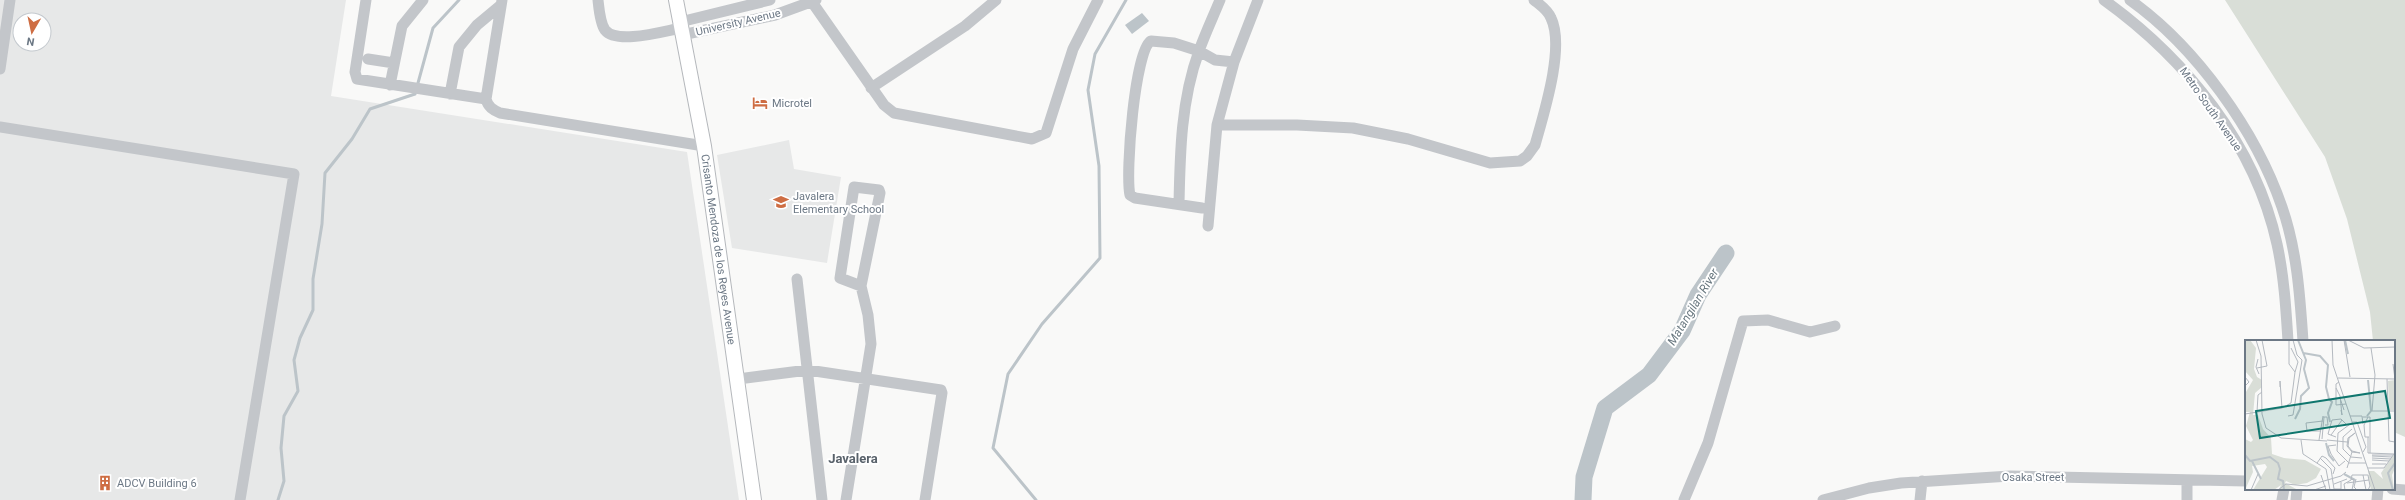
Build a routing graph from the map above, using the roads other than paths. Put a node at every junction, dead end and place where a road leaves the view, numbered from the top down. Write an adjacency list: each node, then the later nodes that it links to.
1 (10, 0): 21 (street)
2 (366, 0): 22 (street)
3 (423, 0): 20 (street)
4 (598, 0): 16 (street)
5 (676, 0): 16 (main road, Crisanto Mendoza de los Reyes Avenue)
6 (770, 0): 16 (street, University Avenue)
7 (996, 0): 23 (street)
8 (1098, 0): 23 (street)
9 (1258, 0): 19 (street)
10 (1534, 0): 26 (street)
11 (2104, 0): 35 (street, Metro South Avenue)
12 (2130, 0): 36 (street, Metro South Avenue)
13 (814, 1): 16 (street, University Avenue); 23 (street)
14 (1217, 1): 17 (street)
15 (502, 3): 24 (street); 25 (street)
16 (681, 28): 28 (main road, Crisanto Mendoza de los Reyes Avenue)
17 (1199, 51): 19 (street); 29 (street); 29 (street)
18 (368, 59): 20 (street)
19 (1234, 62): 26 (street)
20 (394, 63): 22 (street)
21 (0, 69)
22 (390, 85): 24 (street)
23 (871, 88)
24 (450, 94): 25 (street)
25 (486, 99): 28 (street)
26 (1216, 125): 31 (street)
27 (0, 127): 48 (street)
28 (704, 146): 39 (main road, Crisanto Mendoza de los Reyes Avenue)
29 (1179, 204): 30 (street)
30 (1202, 208)
31 (1208, 226)
32 (796, 279): 37 (street)
33 (861, 286): 33 (street); 38 (street)
34 (1835, 326): 53 (street)
35 (2288, 340)
36 (2303, 340)
37 (808, 370): 38 (street); 39 (street); 50 (street)
38 (866, 378): 51 (street); 52 (street)
39 (738, 379): 49 (main road, Crisanto Mendoza de los Reyes Avenue)
40 (1922, 481): 41 (street, Osaka Street); 54 (street, Osaka Street); 55 (street)
41 (2187, 481): 42 (street, Osaka Street); 56 (street)
42 (2245, 481)
43 (2395, 489): 47 (street)
44 (2284, 490): 57 (street)
45 (2297, 490): 58 (street)
46 (2378, 490): 59 (street)
47 (2405, 490)
48 (240, 500)
49 (754, 500)
50 (822, 500)
51 (846, 500)
52 (925, 500)
53 (1684, 500)
54 (1823, 500)
55 (1920, 500)
56 (2187, 500)
57 (2282, 500)
58 (2296, 500)
59 (2377, 500)

